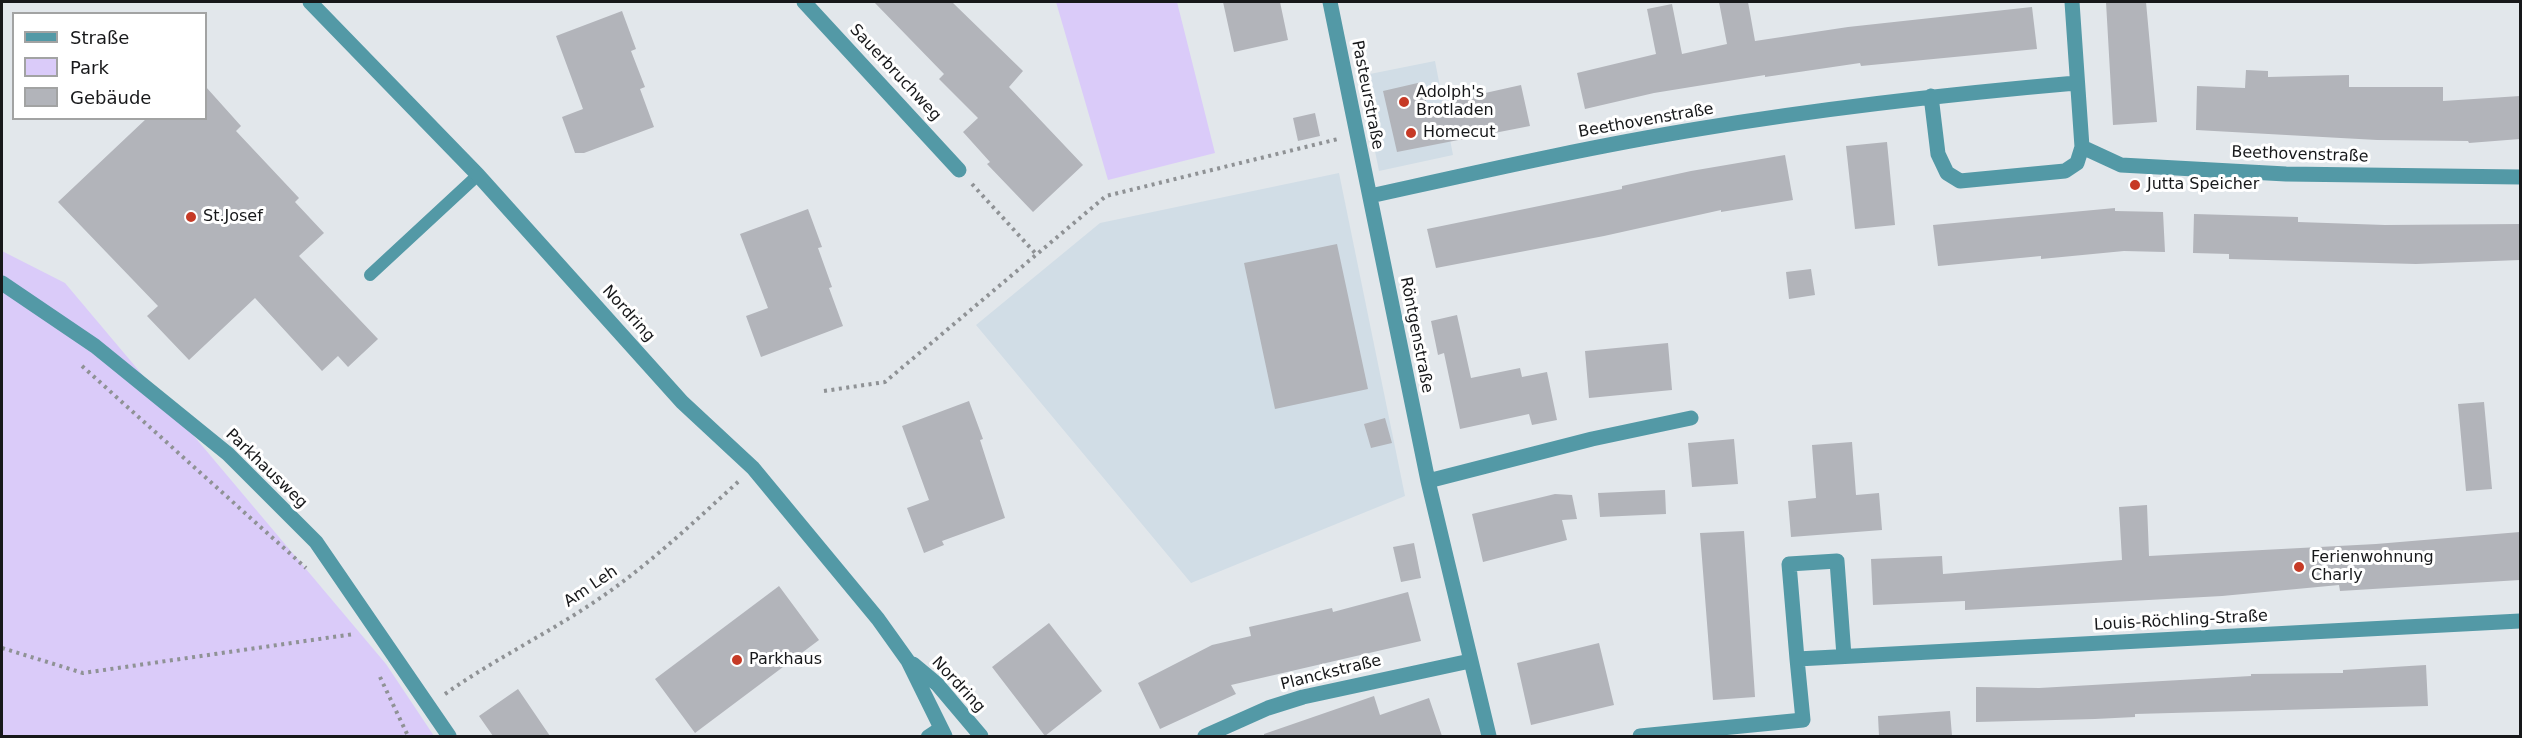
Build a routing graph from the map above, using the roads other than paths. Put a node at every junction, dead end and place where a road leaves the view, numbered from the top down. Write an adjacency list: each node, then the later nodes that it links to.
1 (310, 2): 9 (street, Nordring)
2 (804, 2): 8 (street, Sauerbruchweg)
3 (1330, 2): 11 (street, Pasteurstraße)
4 (2072, 2): 5 (street)
5 (2076, 82): 6 (street, Beethovenstraße); 7 (street)
6 (1931, 96): 7 (street); 11 (street, Beethovenstraße)
7 (2082, 147): 10 (street, Beethovenstraße)
8 (958, 170)
9 (478, 175): 12 (lane); 19 (street, Nordring)
10 (2520, 177)
11 (1370, 196): 15 (street, Röntgenstraße)
12 (370, 275)
13 (2, 283): 22 (street, Parkhausweg)
14 (1691, 418): 15 (street)
15 (1428, 481): 20 (street, Röntgenstraße)
16 (2520, 621): 17 (street, Louis-Röchling-Straße)
17 (1844, 656): 18 (street, Louis-Röchling-Straße); 18 (street)
18 (1797, 658): 26 (street)
19 (908, 661): 21 (street, Nordring); 23 (street, Nordring)
20 (1470, 662): 24 (street, Planckstraße); 25 (street, Röntgenstraße)
21 (937, 734)
22 (449, 736)
23 (981, 736)
24 (1205, 736)
25 (1489, 736)
26 (1640, 736)

